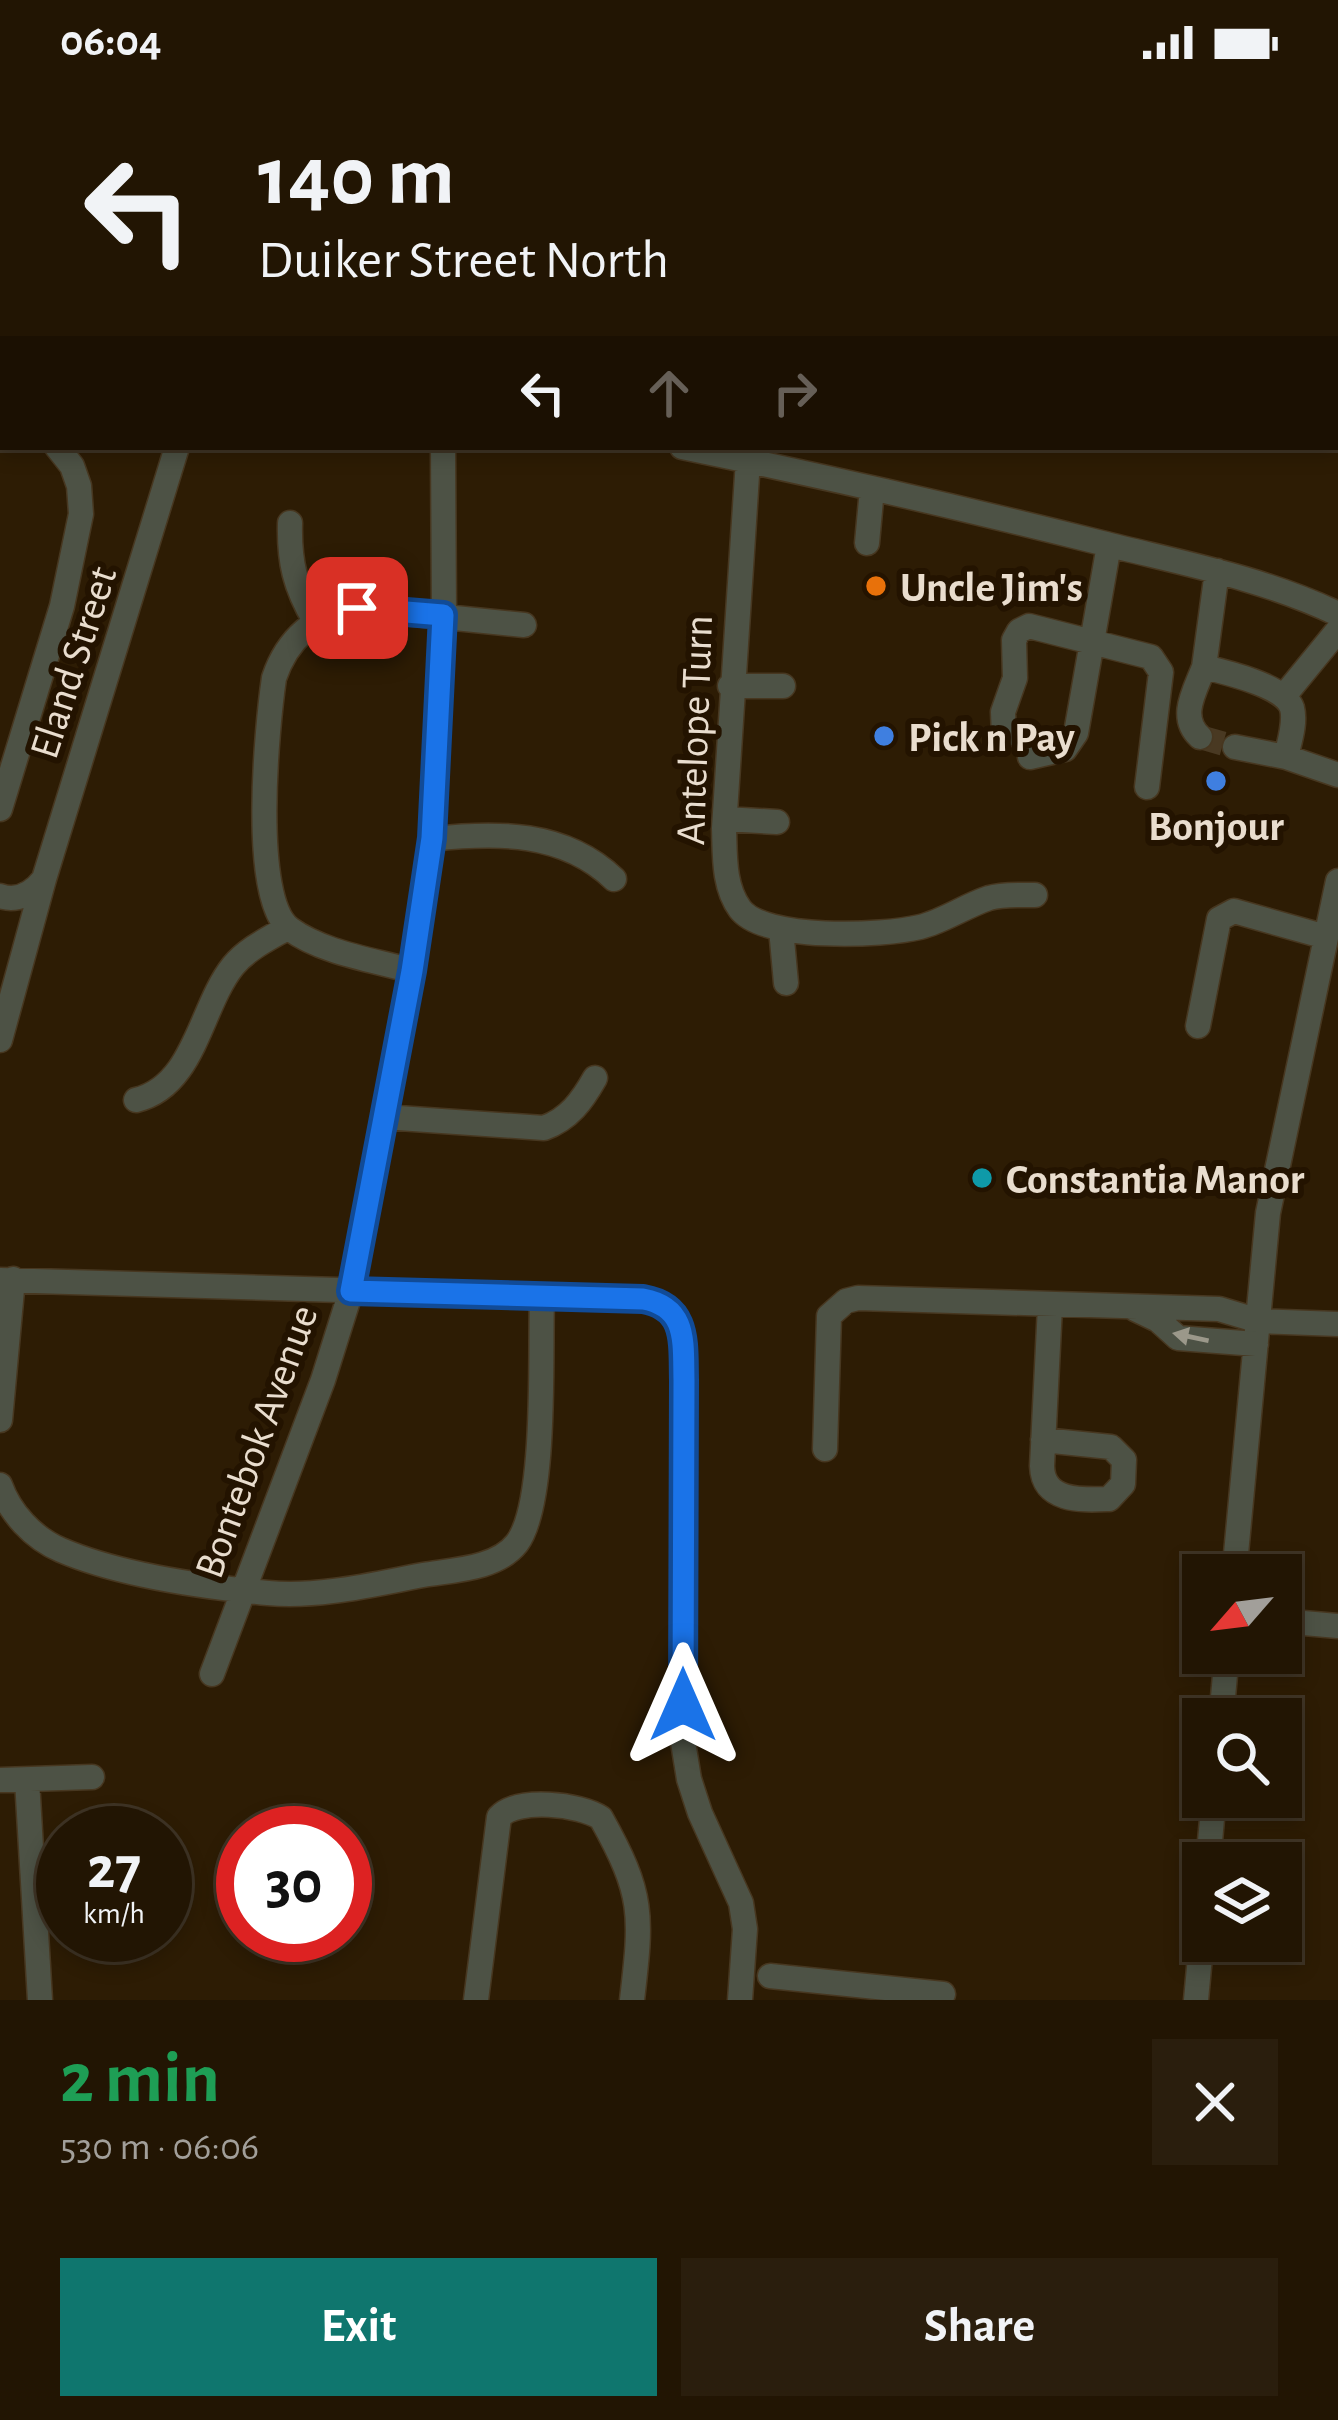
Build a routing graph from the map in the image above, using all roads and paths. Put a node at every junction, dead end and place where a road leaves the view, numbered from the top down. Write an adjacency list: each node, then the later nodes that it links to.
1 (59, 450): 28 (street)
2 (176, 450): 32 (street, Eland Street)
3 (443, 450): 12 (street, Bontebok Avenue)
4 (697, 450): 5 (street)
5 (748, 460): 6 (street); 18 (street, Antelope Turn)
6 (872, 489): 8 (street); 9 (street)
7 (290, 523): 13 (street)
8 (867, 544)
9 (1109, 545): 10 (street); 16 (street)
10 (1217, 572): 11 (street); 17 (street)
11 (1338, 614)
12 (443, 615): 13 (street); 14 (street); 31 (street, Bontebok Avenue)
13 (315, 621): 37 (street)
14 (524, 625)
15 (1338, 630): 20 (street)
16 (1094, 644): 21 (street); 24 (street); 27 (street)
17 (1204, 667): 20 (street); 22 (street)
18 (730, 686): 19 (street); 29 (street, Antelope Turn)
19 (783, 686)
20 (1284, 696): 25 (street)
21 (1004, 736)
22 (1200, 736)
23 (1235, 746): 25 (street)
24 (1030, 757)
25 (1286, 757): 26 (street)
26 (1338, 775)
27 (1147, 787)
28 (0, 809)
29 (724, 819): 30 (street); 38 (street, Antelope Turn)
30 (777, 822)
31 (432, 838): 33 (street); 41 (street, Bontebok Avenue)
32 (44, 879): 36 (street); 40 (street, Eland Street)
33 (614, 879)
34 (1338, 880): 39 (street)
35 (1035, 895): 38 (street)
36 (5, 898): 40 (street)
37 (287, 928): 41 (street); 48 (street)
38 (782, 929): 42 (street)
39 (1325, 937): 43 (street); 45 (street)
40 (28, 942): 46 (street, Eland Street)
41 (412, 971): 49 (street, Bontebok Avenue)
42 (786, 983)
43 (1310, 1004): 44 (street); 55 (street)
44 (1338, 1008)
45 (1198, 1027)
46 (0, 1040)
47 (595, 1078): 49 (street)
48 (136, 1100)
49 (384, 1117): 51 (street, Bontebok Avenue)
50 (7, 1280): 51 (street); 56 (street)
51 (351, 1291): 52 (street); 61 (street, Bontebok Avenue)
52 (542, 1298): 61 (street); 75 (street)
53 (1050, 1306): 55 (street); 57 (street); 58 (street)
54 (1338, 1324): 55 (street)
55 (1258, 1332): 60 (street)
56 (0, 1420)
57 (1043, 1440)
58 (826, 1449)
59 (2, 1500): 61 (street)
60 (1236, 1554)
61 (243, 1588): 64 (street, Bontebok Avenue)
62 (1302, 1623): 63 (street)
63 (1338, 1626)
64 (212, 1674)
65 (92, 1778): 67 (street)
66 (0, 1780): 67 (street)
67 (27, 1780): 72 (street)
68 (1200, 1962): 76 (street)
69 (770, 1976): 70 (street)
70 (850, 1992): 71 (street)
71 (943, 1994)
72 (40, 2000)
73 (476, 2000): 74 (street)
74 (632, 2000)
75 (740, 2000)
76 (1196, 2000)

